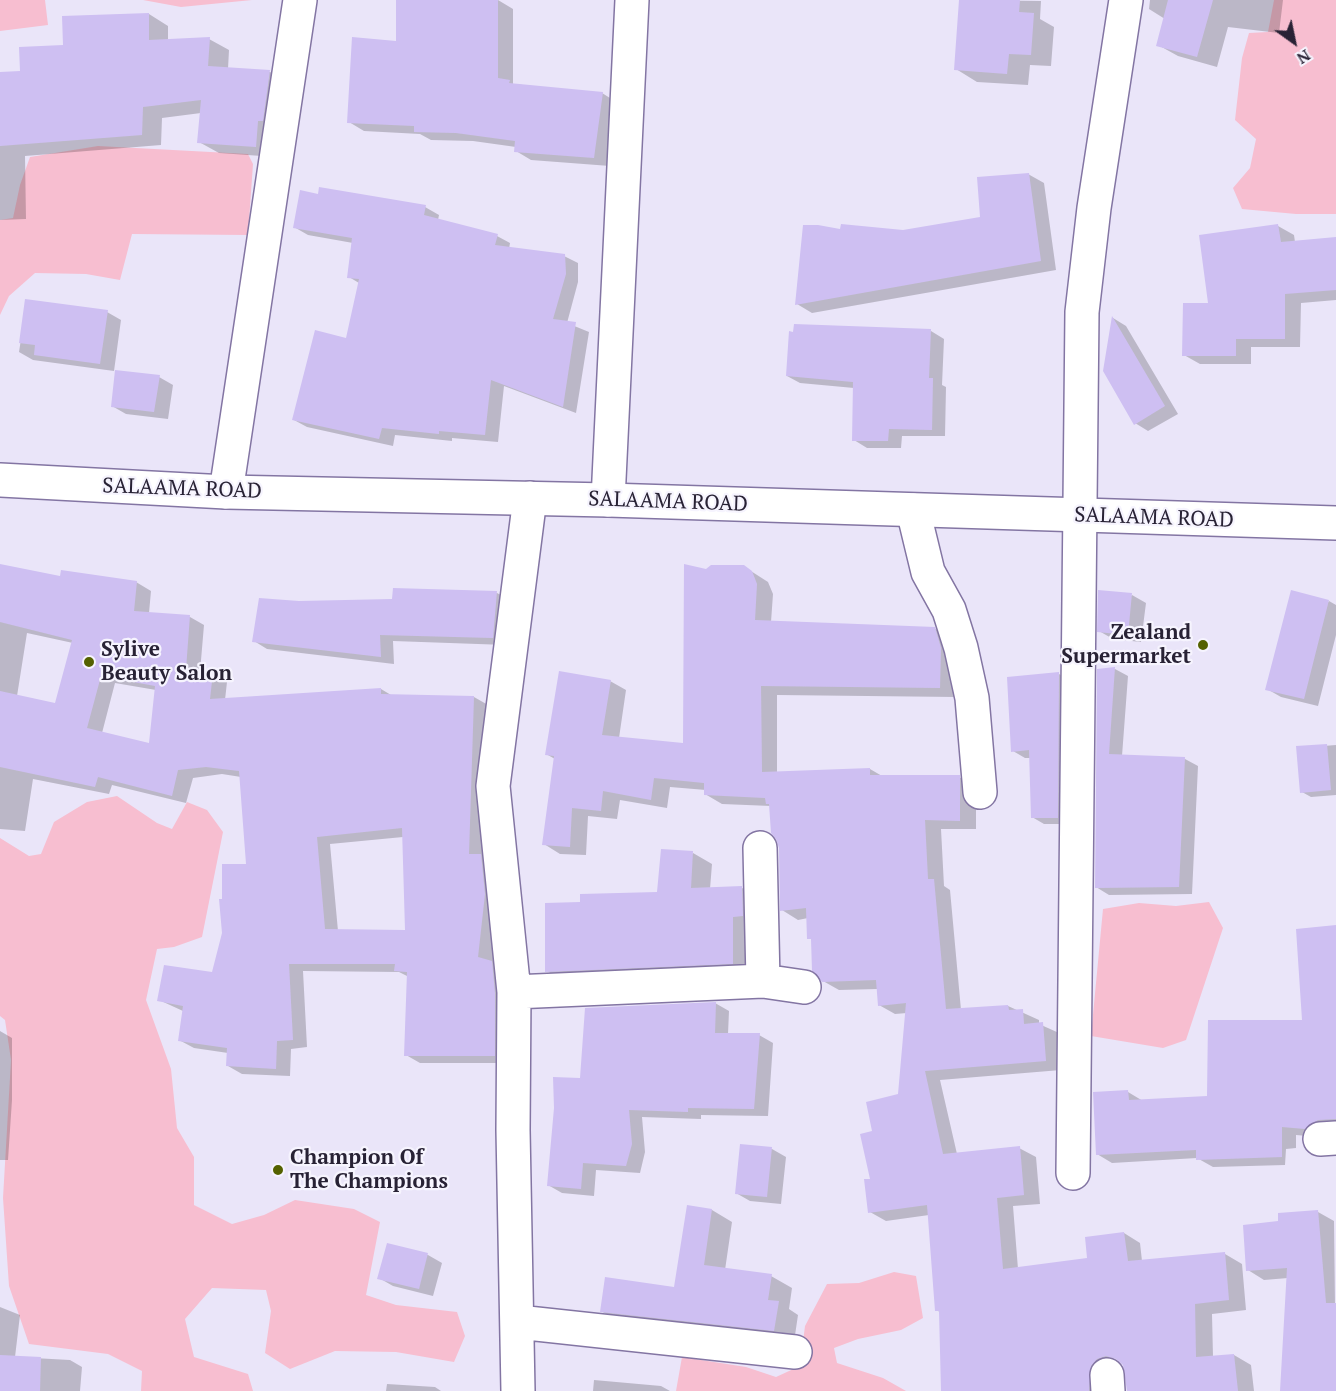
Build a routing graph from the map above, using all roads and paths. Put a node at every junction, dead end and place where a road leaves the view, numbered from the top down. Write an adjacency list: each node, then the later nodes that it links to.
1 (300, 0): 5 (street)
2 (632, 0): 7 (street)
3 (1126, 0): 9 (street)
4 (0, 480): 5 (street, SALAAMA ROAD)
5 (226, 492): 6 (street, SALAAMA ROAD)
6 (530, 498): 7 (street, SALAAMA ROAD); 15 (street)
7 (608, 500): 8 (street, SALAAMA ROAD)
8 (913, 510): 9 (street, SALAAMA ROAD); 11 (street)
9 (1081, 516): 10 (street, SALAAMA ROAD); 16 (street)
10 (1336, 523)
11 (980, 792)
12 (760, 848): 13 (street)
13 (763, 981): 14 (street); 15 (street)
14 (804, 987)
15 (514, 992): 17 (street)
16 (1073, 1173)
17 (518, 1322): 18 (street); 19 (street)
18 (795, 1352)
19 (518, 1391)

